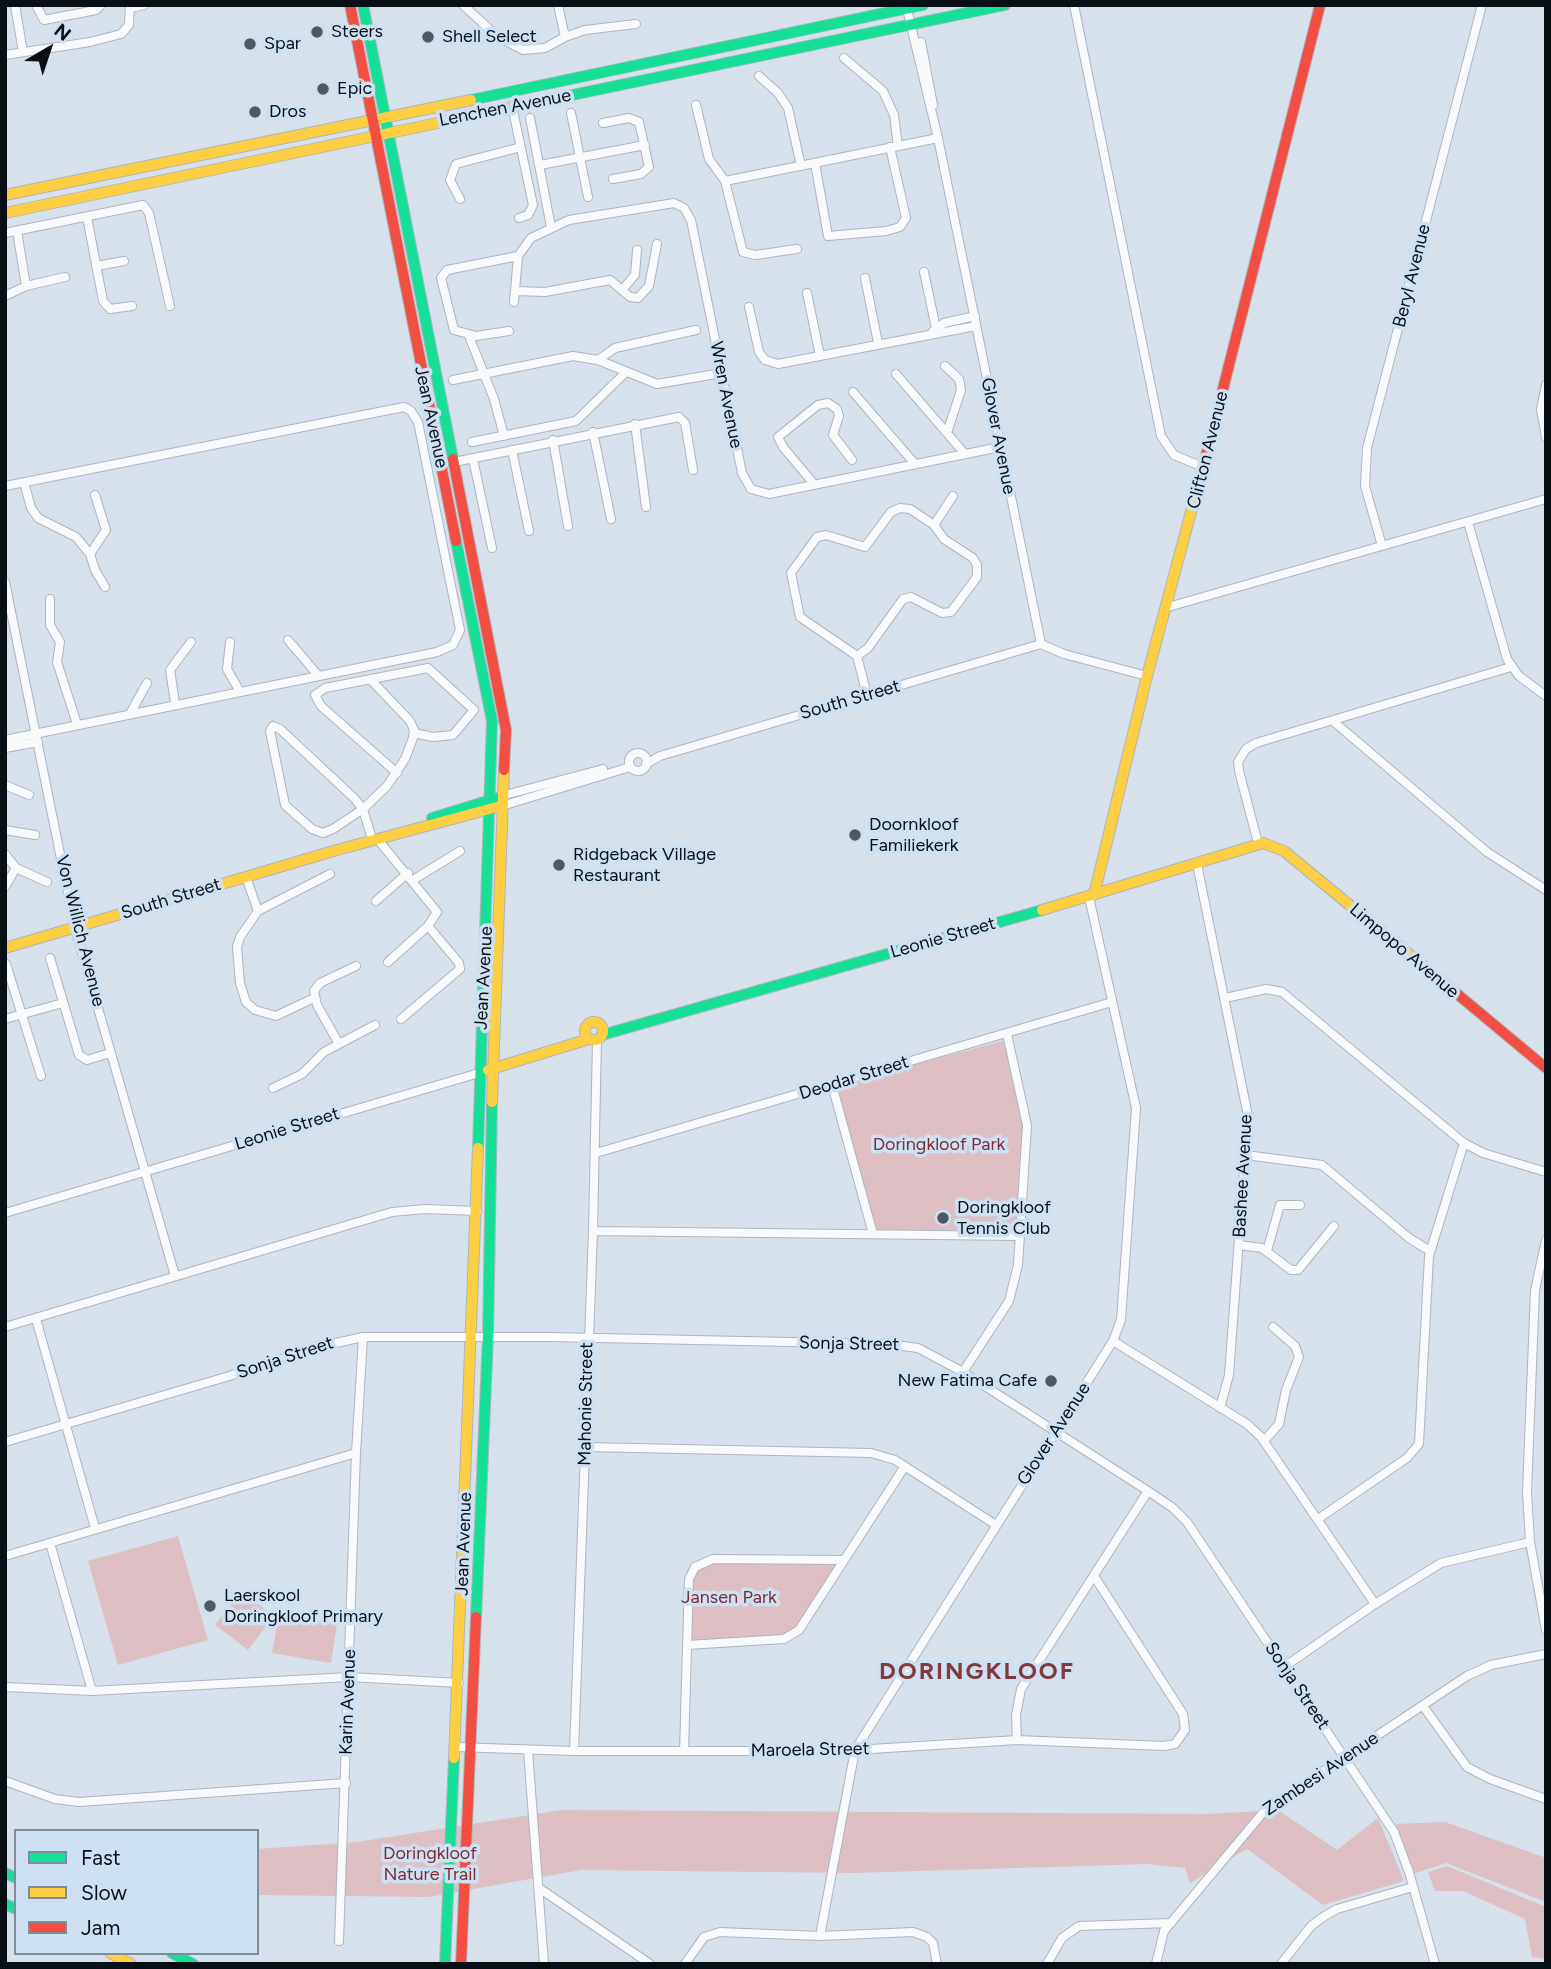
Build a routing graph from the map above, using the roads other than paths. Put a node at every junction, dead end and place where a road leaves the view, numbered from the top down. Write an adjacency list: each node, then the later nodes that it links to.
1 (15, 5): 19 (street)
2 (36, 5): 15 (street)
3 (101, 5): 15 (street)
4 (144, 5): 14 (street)
5 (349, 5): 28 (main road, Jean Avenue)
6 (363, 5): 26 (main road, Jean Avenue)
7 (463, 5): 18 (street)
8 (558, 5): 18 (street)
9 (1005, 5): 17 (main road, Lenchen Avenue)
10 (1074, 5): 101 (street)
11 (1320, 5): 101 (main road, Clifton Avenue)
12 (1482, 5): 115 (street, Beryl Avenue)
13 (912, 6): 17 (street, Glover Avenue); 26 (main road, Lenchen Avenue)
14 (131, 7): 19 (street)
15 (83, 9)
16 (636, 24): 18 (street)
17 (913, 25): 24 (main road, Lenchen Avenue); 32 (street, Glover Avenue)
18 (565, 37)
19 (23, 52): 20 (street)
20 (5, 55)
21 (844, 58): 34 (street)
22 (759, 76): 39 (street)
23 (696, 105): 41 (street)
24 (512, 106): 30 (main road, Lenchen Avenue); 35 (street)
25 (571, 113): 36 (street)
26 (386, 117): 28 (main road, Lenchen Avenue); 30 (main road, Jean Avenue)
27 (530, 118): 38 (street)
28 (372, 121): 31 (main road, Jean Avenue); 42 (main road, Lenchen Avenue)
29 (603, 123): 33 (street)
30 (389, 131): 31 (main road, Lenchen Avenue); 46 (main road, Jean Avenue)
31 (374, 135): 45 (main road, Lenchen Avenue); 56 (main road, Jean Avenue)
32 (938, 138): 34 (street); 71 (street, Glover Avenue)
33 (645, 145): 36 (street); 40 (street)
34 (894, 146): 37 (street); 37 (street)
35 (521, 147): 44 (street); 48 (street)
36 (580, 157): 38 (street); 43 (street)
37 (815, 163): 39 (street)
38 (540, 165): 49 (street)
39 (801, 166): 41 (street)
40 (613, 179)
41 (725, 181): 53 (street)
42 (5, 195)
43 (588, 197)
44 (460, 199)
45 (5, 213)
46 (404, 215): 56 (main road); 99 (main road, Jean Avenue)
47 (87, 217): 50 (street); 58 (street); 69 (street)
48 (519, 218)
49 (551, 227): 55 (street, Wren Avenue); 82 (street, Wren Avenue)
50 (17, 231): 51 (street); 62 (street)
51 (5, 233)
52 (657, 244): 63 (street)
53 (797, 249)
54 (637, 250): 63 (street)
55 (517, 256): 64 (street); 75 (street)
56 (398, 258): 123 (main road, Jean Avenue)
57 (124, 261): 58 (street)
58 (96, 266): 68 (street)
59 (925, 272): 74 (street)
60 (65, 277): 62 (street)
61 (865, 278): 76 (street)
62 (26, 286): 66 (street)
63 (622, 290): 64 (street)
64 (515, 291): 67 (street)
65 (807, 293): 77 (street)
66 (5, 296)
67 (514, 302)
68 (132, 306)
69 (170, 306)
70 (749, 307): 77 (street)
71 (975, 321): 74 (street); 94 (street, Glover Avenue)
72 (696, 330): 78 (street)
73 (509, 331): 75 (street)
74 (935, 331): 76 (street)
75 (469, 336): 81 (street)
76 (878, 343): 77 (street)
77 (820, 356)
78 (598, 360): 80 (street); 81 (street)
79 (946, 366): 89 (street)
80 (626, 372): 82 (street); 90 (street)
81 (484, 373): 84 (street); 90 (street)
82 (722, 373): 104 (street, Wren Avenue)
83 (896, 374): 89 (street)
84 (453, 380)
85 (1546, 385): 91 (street)
86 (853, 392): 100 (street)
87 (635, 424): 88 (street); 102 (street); 109 (street)
88 (593, 432): 92 (street); 110 (street)
89 (947, 433): 96 (street)
90 (504, 436): 93 (street)
91 (1546, 437)
92 (553, 440): 95 (street); 113 (street)
93 (472, 442)
94 (1000, 446): 96 (street, Wren Avenue); 126 (street, Glover Avenue)
95 (512, 450): 97 (street); 114 (street)
96 (965, 454): 100 (street, Wren Avenue)
97 (473, 459): 99 (street); 116 (street)
98 (852, 460): 104 (street)
99 (453, 462): 123 (main road, Jean Avenue)
100 (915, 464): 104 (street, Wren Avenue)
101 (1203, 467): 121 (main road, Clifton Avenue)
102 (693, 470)
103 (24, 482): 105 (street); 117 (street); 129 (street)
104 (814, 484)
105 (5, 486)
106 (95, 495): 117 (street)
107 (953, 496): 112 (street)
108 (1546, 499): 111 (street)
109 (646, 507)
110 (611, 519)
111 (1468, 522): 115 (street); 128 (street)
112 (934, 525): 127 (street); 127 (street)
113 (568, 526)
114 (528, 531)
115 (1382, 546): 121 (street)
116 (492, 548)
117 (90, 555): 119 (street)
118 (5, 582): 141 (street, Von Willich Avenue)
119 (105, 587)
120 (50, 599): 139 (street)
121 (1168, 607): 130 (main road, Clifton Avenue)
122 (288, 640): 129 (street)
123 (484, 641): 151 (main road, Jean Avenue); 152 (main road, Jean Avenue)
124 (191, 642): 136 (street)
125 (230, 642): 133 (street)
126 (1041, 644): 130 (street); 134 (street, South Street)
127 (857, 656): 134 (street)
128 (1511, 667): 135 (street); 138 (street)
129 (317, 674): 133 (street)
130 (1147, 676): 162 (main road, Clifton Avenue)
131 (370, 679): 140 (street); 140 (street); 148 (street)
132 (147, 683): 137 (street)
133 (239, 690): 136 (street)
134 (867, 695): 145 (street, South Street)
135 (1546, 696)
136 (175, 703): 137 (street)
137 (131, 712): 139 (street)
138 (1333, 722): 157 (street); 169 (street)
139 (77, 724): 141 (street)
140 (414, 733): 148 (street)
141 (37, 738): 142 (street); 143 (street); 174 (street, Von Willich Avenue)
142 (5, 740)
143 (5, 748)
144 (643, 754): 145 (street, South Street); 146 (street); 147 (street)
145 (660, 756): 147 (street, South Street)
146 (629, 764): 147 (street, South Street); 151 (street, South Street)
147 (646, 764)
148 (397, 773): 153 (street)
149 (5, 785): 150 (street)
150 (29, 795)
151 (505, 800): 152 (main road, South Street); 194 (main road, Jean Avenue)
152 (491, 804): 156 (main road, South Street); 195 (main road, Jean Avenue)
153 (363, 809): 153 (street); 156 (street)
154 (5, 830): 155 (street)
155 (35, 835)
156 (375, 838): 164 (street); 165 (main road, South Street)
157 (1258, 843): 160 (main road, Leonie Street); 193 (main road, Limpopo Avenue)
158 (460, 851): 164 (street)
159 (5, 853): 161 (street)
160 (1197, 864): 167 (main road, Leonie Street); 181 (street, Bashee Avenue)
161 (16, 868): 166 (street); 168 (street)
162 (1099, 870): 167 (main road); 170 (main road, Clifton Avenue)
163 (330, 874): 172 (street)
164 (410, 876): 171 (street); 173 (street)
165 (246, 877): 172 (street); 174 (main road, South Street)
166 (47, 881)
167 (1120, 886): 170 (main road, Leonie Street)
168 (5, 887)
169 (1546, 890)
170 (1092, 896): 182 (street, Glover Avenue); 189 (main road, Leonie Street)
171 (376, 901)
172 (258, 911): 180 (street)
173 (428, 926): 177 (street); 186 (street)
174 (75, 928): 175 (main road, South Street); 192 (street, Von Willich Avenue)
175 (5, 948)
176 (50, 958): 183 (street)
177 (388, 962)
178 (6, 964): 184 (street)
179 (356, 966): 180 (street)
180 (314, 998): 190 (street)
181 (1225, 998): 199 (street); 201 (street, Bashee Avenue)
182 (1112, 1002): 188 (street, Deodar Street); 225 (street, Glover Avenue)
183 (63, 1003): 184 (street); 192 (street)
184 (22, 1016): 185 (street); 196 (street)
185 (5, 1018)
186 (401, 1019)
187 (374, 1025): 190 (street)
188 (1007, 1034): 197 (street, Deodar Street); 211 (street)
189 (596, 1035): 191 (main road, Leonie Street); 191 (main road, Leonie Street); 200 (street, Mahonie Street)
190 (338, 1044): 198 (street)
191 (568, 1044): 194 (main road, Leonie Street)
192 (110, 1052): 202 (street, Von Willich Avenue)
193 (1546, 1068)
194 (492, 1069): 195 (main road, Leonie Street); 204 (main road, Jean Avenue)
195 (479, 1073): 202 (street, Leonie Street); 206 (main road, Jean Avenue)
196 (41, 1076)
197 (832, 1085): 200 (street, Deodar Street); 210 (street)
198 (273, 1088)
199 (1464, 1143): 203 (street); 216 (street)
200 (596, 1153): 209 (street, Mahonie Street)
201 (1246, 1155): 213 (street, Bashee Avenue); 216 (street)
202 (145, 1171): 207 (street, Leonie Street); 217 (street, Von Willich Avenue)
203 (1546, 1172)
204 (490, 1193): 214 (main road); 222 (main road, Jean Avenue)
205 (1300, 1205): 215 (street)
206 (477, 1211): 214 (main road, Jean Avenue); 217 (street)
207 (5, 1213)
208 (1334, 1226): 215 (street)
209 (593, 1231): 210 (street); 224 (street, Mahonie Street)
210 (873, 1234): 211 (street)
211 (1019, 1236): 226 (street)
212 (1546, 1240): 239 (street)
213 (1239, 1245): 215 (street); 227 (street, Bashee Avenue)
214 (475, 1251): 221 (main road, Jean Avenue)
215 (1267, 1251)
216 (1430, 1251): 236 (street)
217 (175, 1276): 218 (street)
218 (36, 1319): 220 (street); 228 (street)
219 (1273, 1327): 230 (street)
220 (5, 1328)
221 (472, 1336): 222 (street, Sonja Street); 223 (street, Sonja Street); 246 (main road, Jean Avenue)
222 (488, 1336): 224 (street, Sonja Street); 241 (main road, Jean Avenue)
223 (363, 1337): 228 (street, Sonja Street); 233 (street, Karin Avenue)
224 (587, 1339): 226 (street, Sonja Street); 232 (street, Mahonie Street)
225 (1113, 1341): 227 (street); 229 (street, Glover Avenue)
226 (963, 1372): 229 (street, Sonja Street)
227 (1220, 1408): 230 (street)
228 (66, 1424): 231 (street, Sonja Street); 238 (street)
229 (1056, 1432): 235 (street, Sonja Street); 237 (street, Glover Avenue)
230 (1264, 1441): 236 (street)
231 (5, 1442)
232 (586, 1447): 234 (street); 263 (street, Mahonie Street)
233 (356, 1453): 238 (street); 252 (street, Karin Avenue)
234 (905, 1466): 237 (street); 243 (street)
235 (1148, 1491): 244 (street); 250 (street, Sonja Street)
236 (1318, 1519): 245 (street)
237 (996, 1525): 262 (street, Glover Avenue)
238 (95, 1528): 240 (street)
239 (1530, 1542): 245 (street); 247 (street)
240 (50, 1543): 242 (street); 256 (street)
241 (479, 1548): 246 (main road); 260 (main road, Jean Avenue)
242 (5, 1556)
243 (844, 1560): 248 (street); 248 (street)
244 (1094, 1576): 258 (street); 258 (street, Maroela Street)
245 (1374, 1604): 250 (street)
246 (461, 1609): 251 (main road, Jean Avenue)
247 (1546, 1630)
248 (687, 1645): 264 (street)
249 (1546, 1654): 257 (street, Zambesi Avenue)
250 (1284, 1667): 265 (street, Sonja Street)
251 (460, 1670): 253 (street); 254 (main road, Jean Avenue)
252 (349, 1677): 253 (street); 256 (street); 267 (street, Karin Avenue)
253 (435, 1680): 254 (street)
254 (459, 1684): 259 (main road, Jean Avenue)
255 (5, 1687): 256 (street)
256 (92, 1691)
257 (1423, 1706): 265 (street, Zambesi Avenue); 268 (street)
258 (1017, 1740): 262 (street, Maroela Street)
259 (456, 1747): 260 (street, Maroela Street); 269 (main road, Jean Avenue)
260 (471, 1747): 261 (street, Maroela Street); 269 (main road); 280 (main road, Jean Avenue)
261 (528, 1750): 263 (street, Maroela Street); 271 (street)
262 (855, 1750): 264 (street, Maroela Street); 273 (street, Glover Avenue)
263 (574, 1751): 264 (street, Maroela Street)
264 (684, 1751)
265 (1344, 1757): 270 (street, Sonja Street); 272 (street, Zambesi Avenue)
266 (5, 1781): 267 (street)
267 (346, 1783): 274 (street, Karin Avenue)
268 (1546, 1799)
269 (453, 1809): 279 (main road, Jean Avenue)
270 (1413, 1887): 287 (street); 288 (street, Sonja Street)
271 (539, 1888): 281 (street); 282 (street)
272 (1171, 1923): 285 (street); 286 (street, Zambesi Avenue)
273 (820, 1936): 283 (street); 284 (street)
274 (339, 1941)
275 (114, 1955): 277 (main road)
276 (176, 1955): 278 (main road)
277 (131, 1964)
278 (193, 1964)
279 (445, 1964)
280 (461, 1964)
281 (544, 1964)
282 (650, 1964)
283 (685, 1964)
284 (937, 1964)
285 (1048, 1964)
286 (1156, 1964)
287 (1282, 1964)
288 (1435, 1964)

